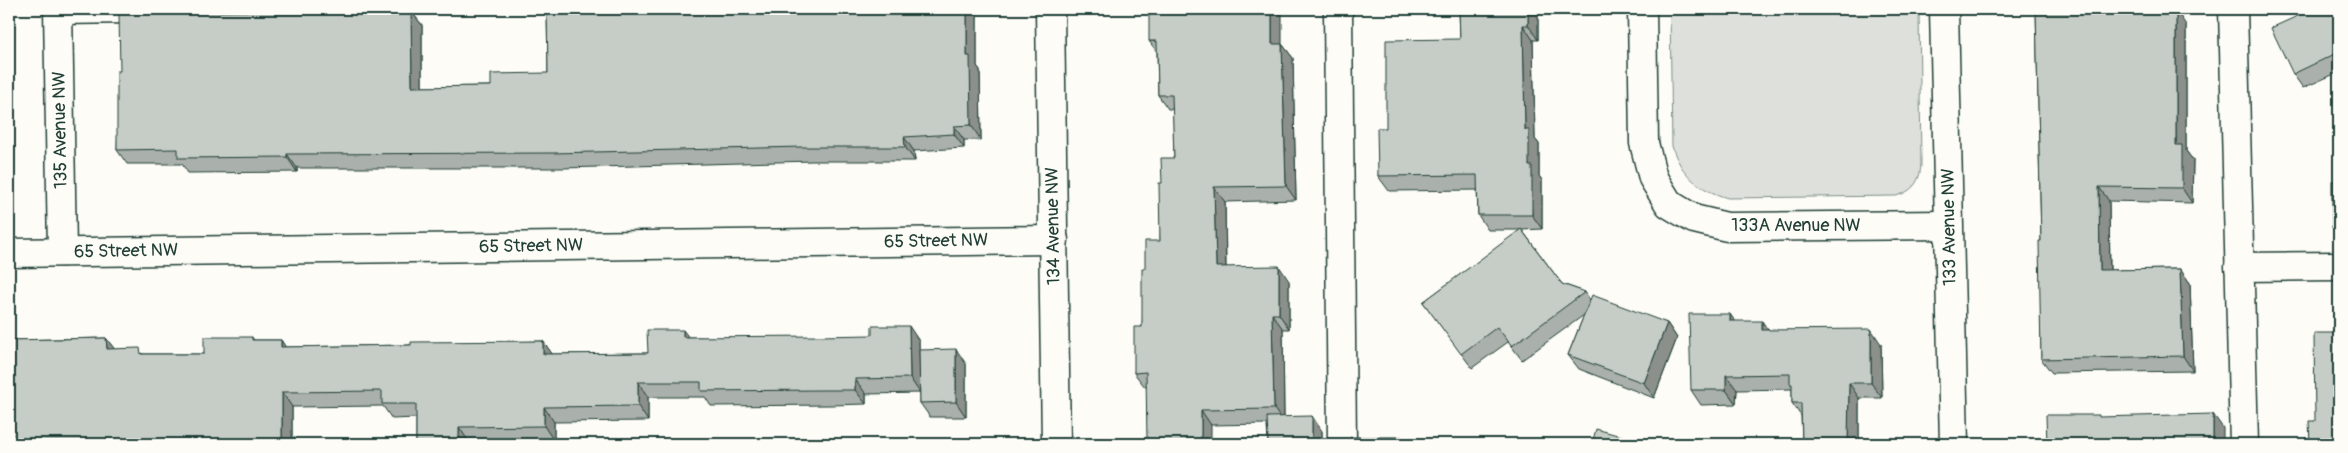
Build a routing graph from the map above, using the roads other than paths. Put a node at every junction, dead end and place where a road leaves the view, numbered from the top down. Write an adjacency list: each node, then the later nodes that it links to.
1 (135, 9): 7 (street)
2 (1050, 9): 9 (street, 134 Avenue NW)
3 (1338, 9): 15 (street)
4 (1642, 9): 8 (street, 133A Avenue NW)
5 (1944, 9): 8 (street, 133 Avenue NW)
6 (2233, 9): 13 (street)
7 (58, 10): 10 (street, 135 Avenue NW)
8 (1948, 225): 16 (street, 133 Avenue NW)
9 (1054, 240): 10 (street, 65 Street NW); 14 (street, 134 Avenue NW)
10 (62, 252): 11 (street, 65 Street NW)
11 (9, 253)
12 (2339, 266): 13 (street)
13 (2239, 267): 17 (street)
14 (1056, 444)
15 (1342, 444)
16 (1954, 444)
17 (2244, 444)

